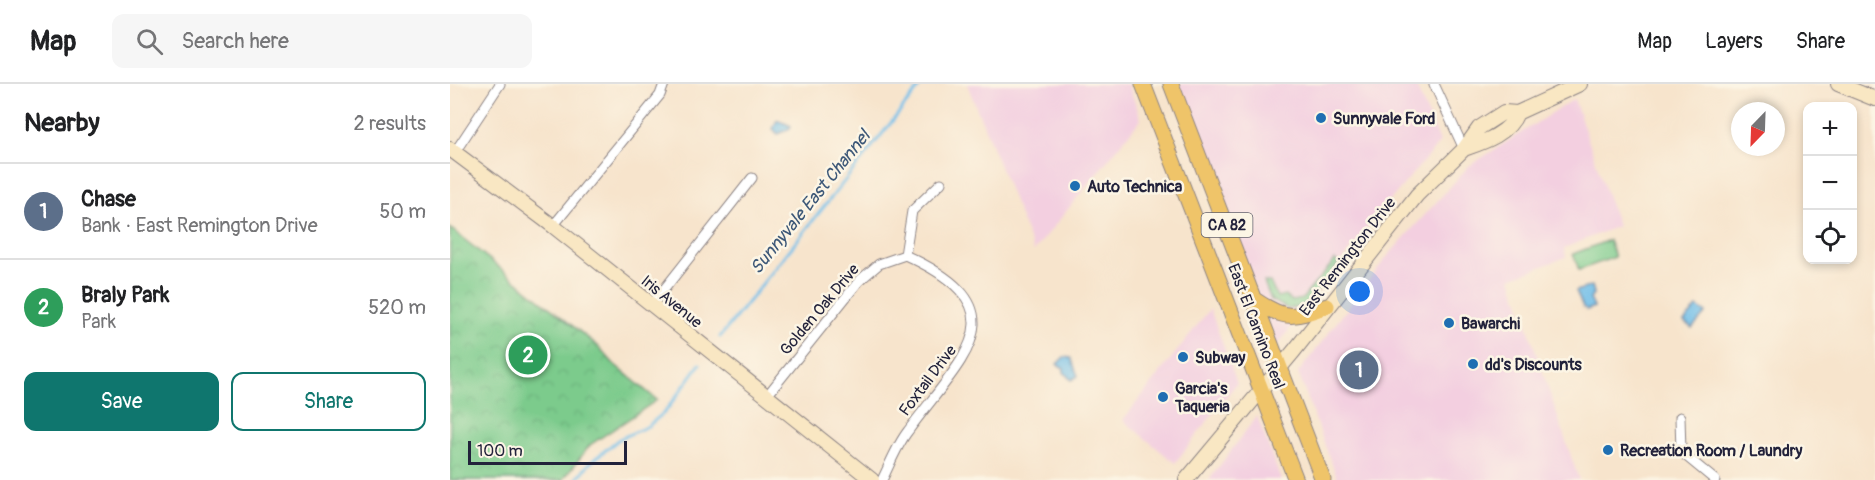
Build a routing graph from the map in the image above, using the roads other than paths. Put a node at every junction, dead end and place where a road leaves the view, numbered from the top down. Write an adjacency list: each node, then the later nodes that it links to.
1 (500, 84): 10 (street)
2 (664, 84): 13 (street)
3 (1143, 84): 19 (main road, East El Camino Real / CA 82)
4 (1171, 84): 15 (main road, East El Camino Real / CA 82)
5 (1434, 84): 9 (street)
6 (1580, 84): 9 (main road, East Remington Drive)
7 (1838, 84): 8 (main road)
8 (1875, 99)
9 (1464, 149): 17 (main road, East Remington Drive)
10 (452, 150): 13 (main road, Iris Avenue)
11 (752, 178): 16 (street)
12 (941, 183): 14 (street)
13 (553, 226): 16 (main road, Iris Avenue)
14 (905, 255): 20 (street, Golden Oak Drive); 23 (street, Foxtail Drive)
15 (1255, 300): 17 (main road); 18 (main road, East El Camino Real / CA 82)
16 (651, 306): 20 (main road, Iris Avenue)
17 (1327, 306): 18 (main road, East Remington Drive)
18 (1280, 367): 19 (main road, East Remington Drive); 26 (main road, East El Camino Real / CA 82)
19 (1261, 389): 24 (main road, East Remington Drive); 25 (main road, East El Camino Real / CA 82)
20 (766, 397): 22 (main road, Iris Avenue)
21 (1680, 417): 27 (street)
22 (872, 480)
23 (882, 480)
24 (1186, 480)
25 (1296, 480)
26 (1323, 480)
27 (1715, 480)

